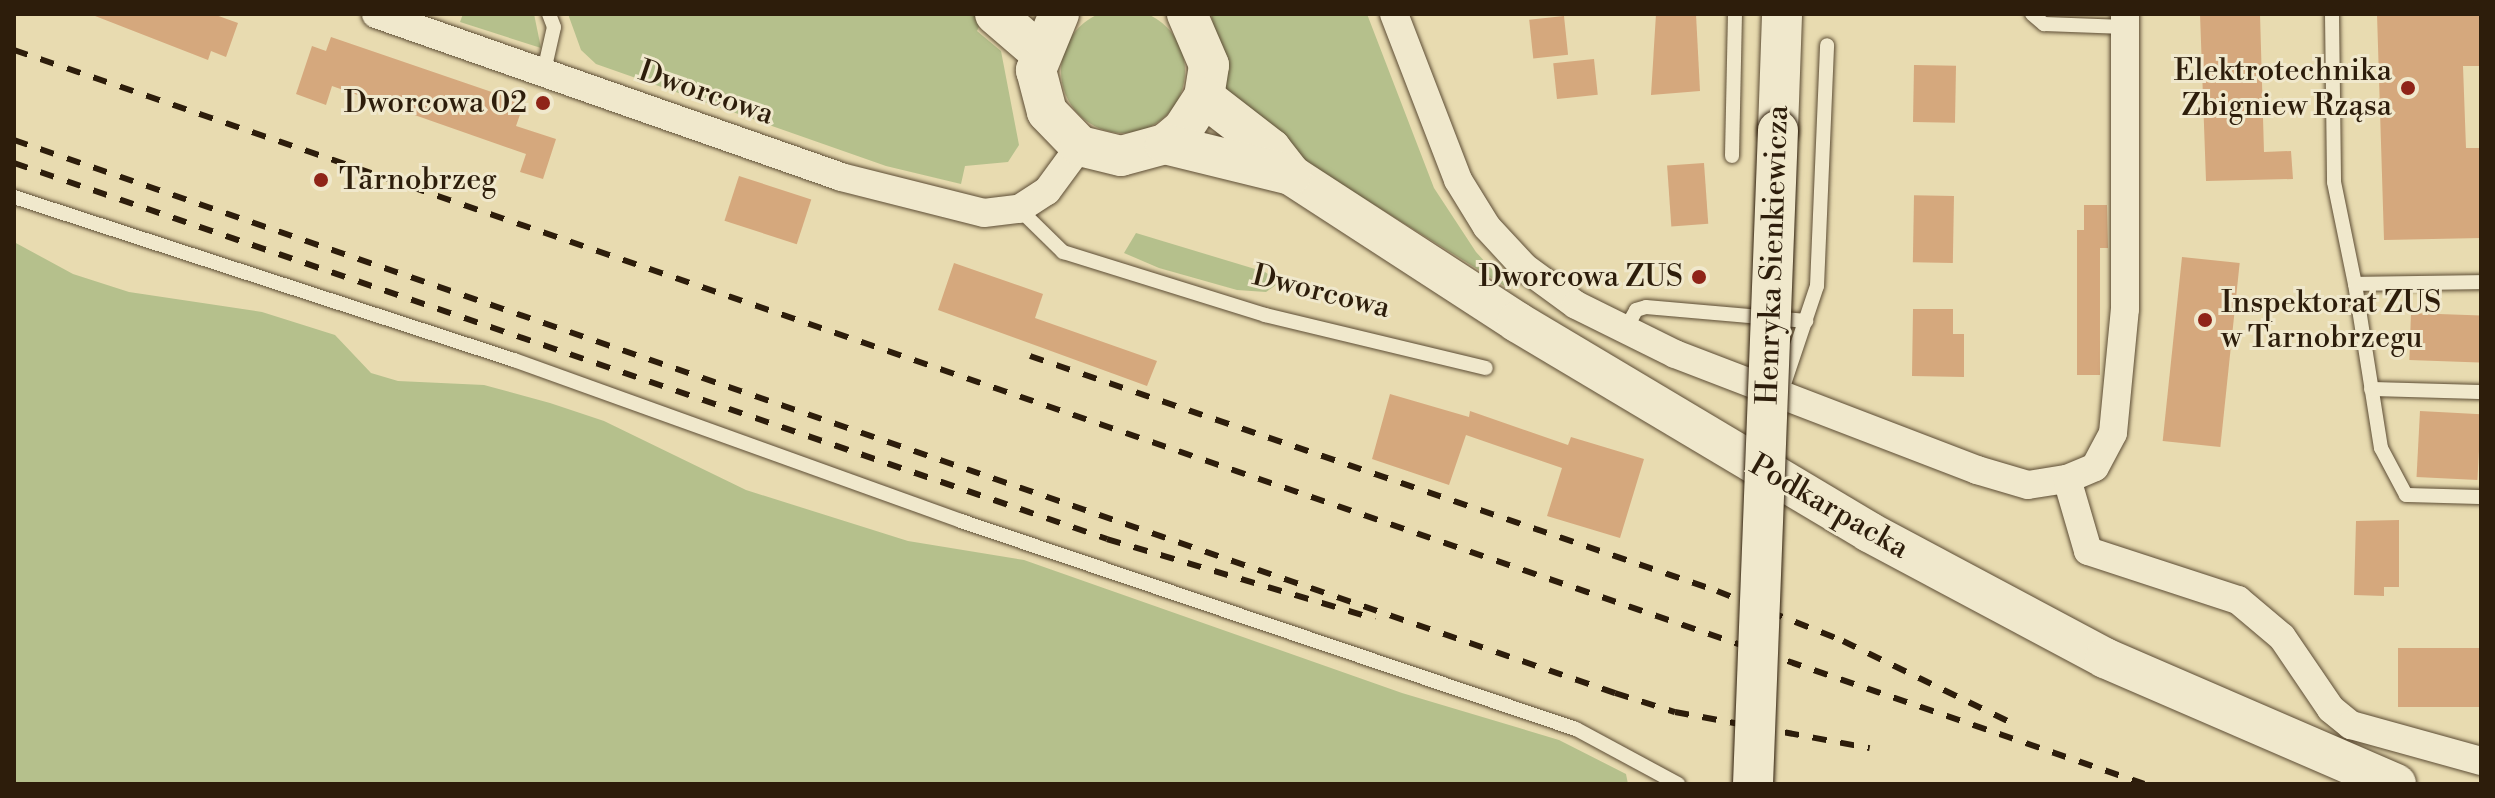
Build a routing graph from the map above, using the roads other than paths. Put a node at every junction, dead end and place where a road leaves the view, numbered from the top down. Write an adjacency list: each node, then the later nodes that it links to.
1 (376, 14): 11 (street, Dworcowa)
2 (549, 14): 15 (lane)
3 (995, 14): 14 (main road)
4 (1059, 14): 14 (main road)
5 (1187, 14): 16 (main road)
6 (1394, 14): 26 (street)
7 (1735, 14): 19 (lane)
8 (1782, 14): 35 (main road, Henryka Sienkiewicza, bridge)
9 (2032, 14): 12 (lane)
10 (2332, 14): 24 (lane)
11 (416, 20): 15 (street, Dworcowa)
12 (2125, 20): 31 (street)
13 (1827, 45): 25 (lane)
14 (1039, 52): 18 (main road)
15 (544, 71): 22 (street, Dworcowa)
16 (1204, 97): 17 (main road); 20 (main road, Podkarpacka)
17 (1165, 144): 18 (main road); 20 (main road, Podkarpacka)
18 (1080, 146): 22 (street)
19 (1732, 156)
20 (1291, 175): 36 (main road, Podkarpacka)
21 (14, 197): 34 (lane)
22 (1019, 209): 27 (lane, Dworcowa)
23 (2481, 282): 24 (lane)
24 (2355, 284): 28 (lane)
25 (1806, 321): 26 (lane); 30 (lane)
26 (1623, 332): 30 (street)
27 (1486, 368)
28 (2371, 389): 29 (lane); 32 (lane)
29 (2481, 392)
30 (1781, 395): 31 (street)
31 (2067, 479): 33 (street)
32 (2481, 497)
33 (2481, 761)
34 (1678, 784)
35 (1753, 784)
36 (2396, 784)

